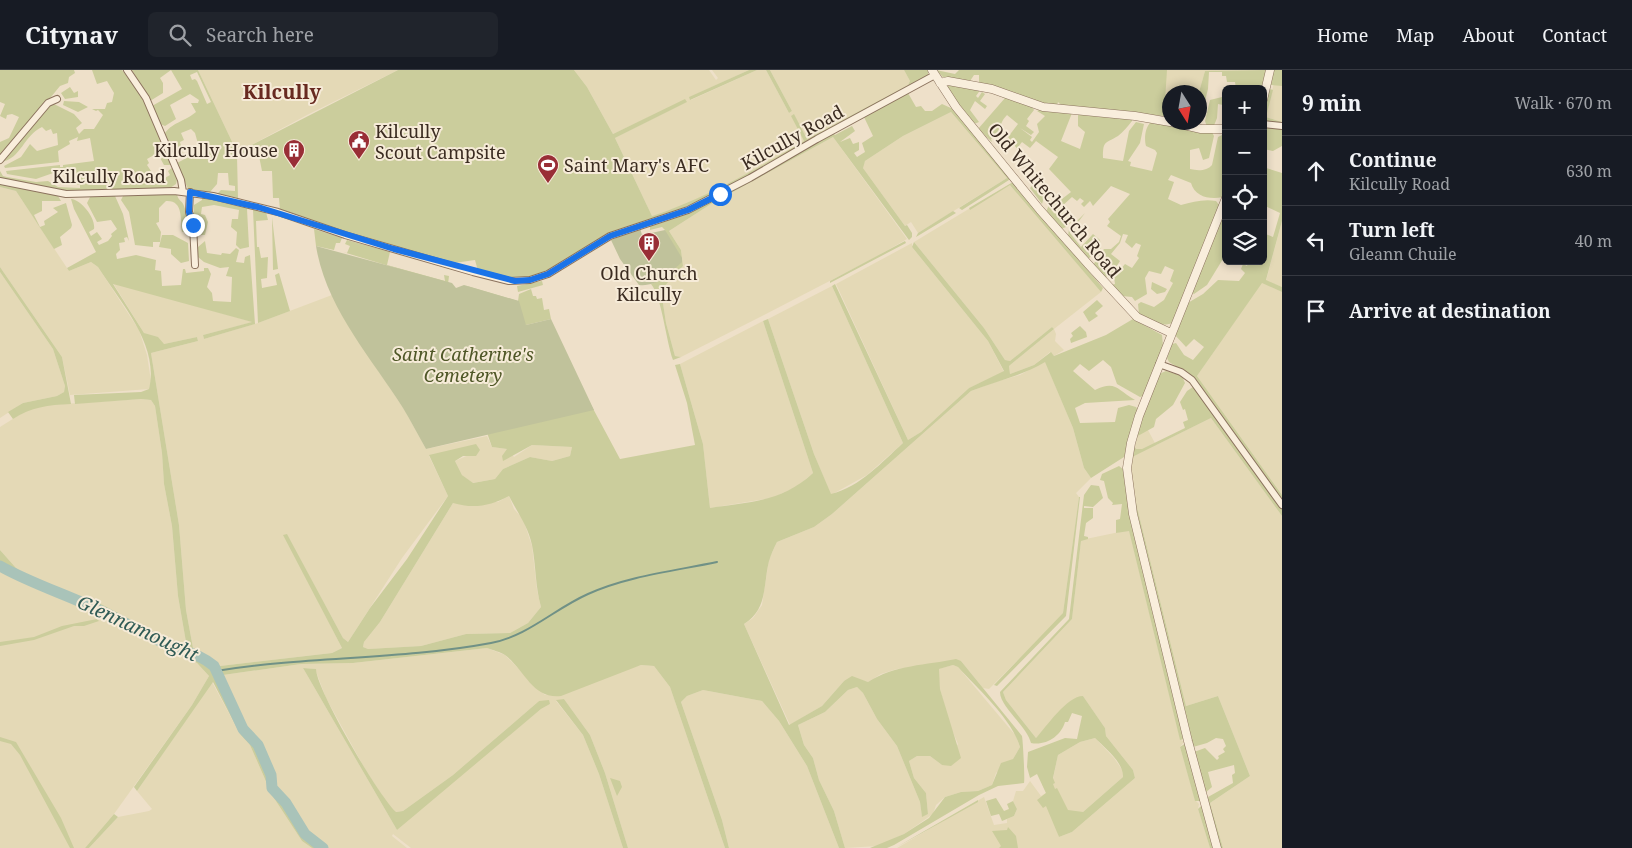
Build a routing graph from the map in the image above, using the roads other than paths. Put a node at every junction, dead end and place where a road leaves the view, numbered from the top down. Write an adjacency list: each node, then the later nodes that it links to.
1 (127, 70): 14 (street)
2 (1270, 70): 5 (street)
3 (934, 73): 4 (street, Old Whitechurch Road); 15 (street, Kilcully Road)
4 (940, 83): 7 (street); 18 (street, Old Whitechurch Road)
5 (1266, 85)
6 (57, 99): 12 (street)
7 (1162, 121)
8 (1267, 124): 9 (street)
9 (1282, 126)
10 (1207, 129): 11 (street)
11 (1222, 129)
12 (0, 160)
13 (0, 181): 14 (street, Kilcully Road)
14 (182, 192): 15 (street, Kilcully Road)
15 (190, 192): 17 (street)
16 (1222, 208): 18 (street)
17 (195, 265)
18 (1171, 333): 19 (street)
19 (1159, 364): 20 (street); 21 (street)
20 (1282, 505)
21 (1217, 848)

